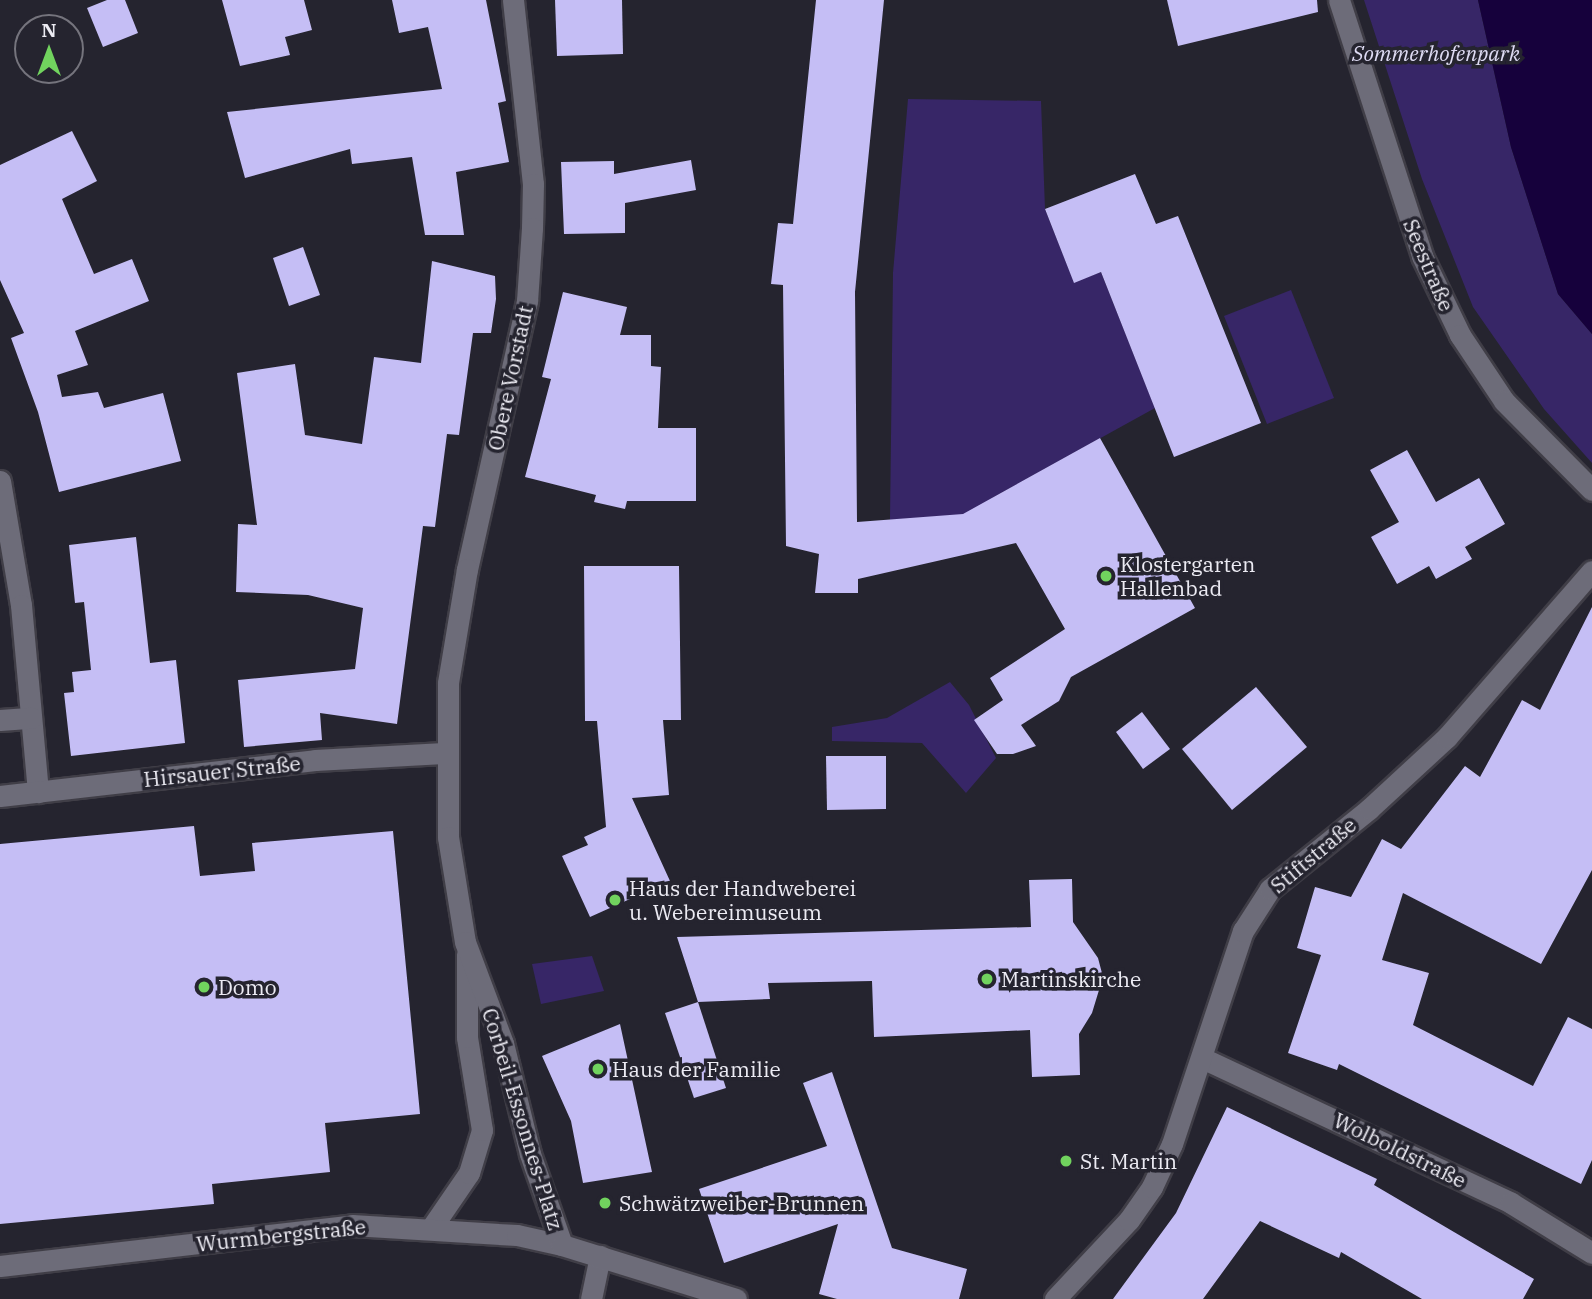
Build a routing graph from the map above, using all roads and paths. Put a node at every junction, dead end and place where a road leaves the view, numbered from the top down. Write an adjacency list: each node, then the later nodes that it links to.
1 (513, 0): 8 (street, Obere Vorstadt)
2 (1339, 0): 4 (street, Seestraße)
3 (0, 481): 6 (street)
4 (1592, 490)
5 (1592, 571): 12 (street, Stiftstraße)
6 (31, 718): 7 (street); 9 (street)
7 (0, 720)
8 (444, 753): 9 (street, Hirsauer Straße); 11 (street, Corbeil-Essonnes-Platz)
9 (38, 792): 10 (street, Hirsauer Straße)
10 (0, 796)
11 (467, 954): 13 (street, Corbeil-Essonnes-Platz); 14 (street, Corbeil-Essonnes-Platz)
12 (1202, 1058): 15 (street, Wolboldstraße); 20 (street, Stiftstraße)
13 (432, 1227): 14 (street, Wurmbergstraße); 17 (street, Wurmbergstraße)
14 (562, 1245): 16 (street, Wurmbergstraße)
15 (1592, 1253)
16 (600, 1256): 18 (street); 19 (street, Wurmbergstraße)
17 (0, 1266)
18 (591, 1299)
19 (736, 1299)
20 (1055, 1299)

